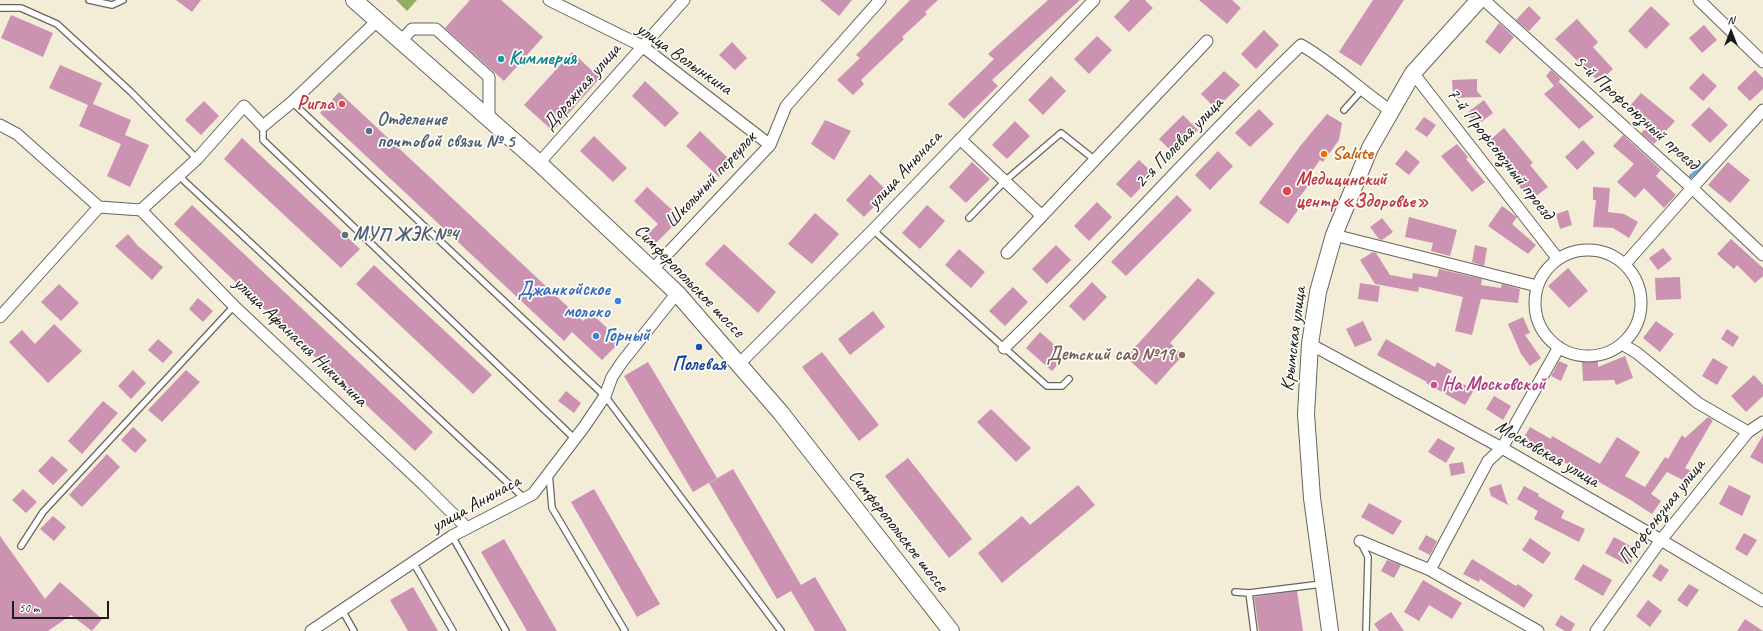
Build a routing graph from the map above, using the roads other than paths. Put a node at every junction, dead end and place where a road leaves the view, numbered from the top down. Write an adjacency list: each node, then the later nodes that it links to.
1 (89, 0): 2 (lane)
2 (123, 0)
3 (354, 0): 12 (main road, Симферопольское шоссе)
4 (549, 0): 15 (street, улица Волынкина)
5 (684, 0): 15 (street, Дорожная улица)
6 (880, 0): 27 (street, Школьный переулок)
7 (1094, 0): 26 (street, улица Анюнаса)
8 (1479, 0): 17 (main road, Крымская улица)
9 (1484, 0): 33 (street, 5-й Профсоюзный проезд)
10 (1699, 0): 16 (street)
11 (0, 8): 28 (lane)
12 (377, 21): 14 (main road, Симферопольское шоссе); 19 (street)
13 (1207, 41): 29 (street)
14 (400, 42): 23 (main road, Симферопольское шоссе); 23 (street)
15 (642, 46): 27 (street, улица Волынкина); 30 (street, Дорожная улица)
16 (1763, 62)
17 (1413, 72): 22 (main road, Крымская улица); 42 (street, 7-й Профсоюзный проезд)
18 (1362, 90): 20 (lane); 22 (street, 2-я Полевая улица); 52 (street, 2-я Полевая улица)
19 (292, 102): 25 (street); 55 (lane)
20 (1344, 110)
21 (1763, 110): 33 (street)
22 (1391, 111): 39 (main road, Крымская улица)
23 (489, 120): 30 (main road, Симферопольское шоссе)
24 (0, 125): 34 (street)
25 (263, 126): 28 (street); 58 (lane)
26 (960, 139): 32 (street); 38 (street, улица Анюнаса)
27 (770, 145): 44 (street, Школьный переулок)
28 (197, 159): 31 (street)
29 (1095, 160): 32 (lane); 36 (street)
30 (539, 163): 44 (main road, Симферопольское шоссе)
31 (179, 176): 35 (street); 61 (lane)
32 (1004, 181): 36 (street); 37 (lane)
33 (1692, 188): 41 (street, 5-й Профсоюзный проезд); 43 (street)
34 (99, 206): 35 (street); 48 (street)
35 (140, 210): 47 (street, улица Афанасия Никитина)
36 (1042, 216): 40 (street)
37 (969, 218)
38 (873, 230): 52 (lane); 53 (street, улица Анюнаса)
39 (1334, 235): 45 (street); 49 (main road, Крымская улица)
40 (1007, 253)
41 (1763, 255)
42 (1558, 259): 43 (street); 45 (street)
43 (1625, 264): 50 (street)
44 (652, 269): 46 (main road, Симферопольское шоссе)
45 (1537, 286): 51 (street)
46 (677, 293): 53 (main road, Симферопольское шоссе); 55 (street, улица Анюнаса)
47 (234, 306): 62 (street, улица Афанасия Никитина); 66 (lane)
48 (0, 317)
49 (1310, 344): 59 (street, Московская улица); 69 (main road, Крымская улица)
50 (1622, 344): 51 (street); 57 (street)
51 (1559, 347): 59 (street)
52 (1004, 348): 54 (lane)
53 (740, 363): 80 (main road, Симферопольское шоссе)
54 (1069, 379)
55 (605, 396): 58 (street, улица Анюнаса); 79 (lane)
56 (1763, 423): 57 (street, Профсоюзная улица)
57 (1748, 432): 64 (street, Профсоюзная улица)
58 (575, 439): 60 (street, улица Анюнаса)
59 (1502, 448): 64 (street, Московская улица); 68 (street)
60 (550, 473): 61 (street, улица Анюнаса); 78 (lane)
61 (524, 498): 62 (street, улица Анюнаса)
62 (466, 527): 63 (street, улица Анюнаса)
63 (452, 536): 67 (street, улица Анюнаса); 77 (lane)
64 (1661, 540): 72 (street, Московская улица); 85 (street, Профсоюзная улица)
65 (1360, 541): 68 (street); 83 (lane)
66 (21, 546)
67 (413, 562): 73 (street, улица Анюнаса); 76 (lane)
68 (1430, 570): 84 (street)
69 (1323, 584): 71 (lane); 82 (main road, Крымская улица)
70 (1235, 592): 71 (lane)
71 (1249, 594): 81 (lane)
72 (1763, 601)
73 (342, 610): 74 (street, улица Анюнаса); 75 (lane)
74 (311, 631)
75 (354, 631)
76 (453, 631)
77 (506, 631)
78 (625, 631)
79 (781, 631)
80 (951, 631)
81 (1254, 631)
82 (1330, 631)
83 (1366, 631)
84 (1538, 631)
85 (1596, 631)

